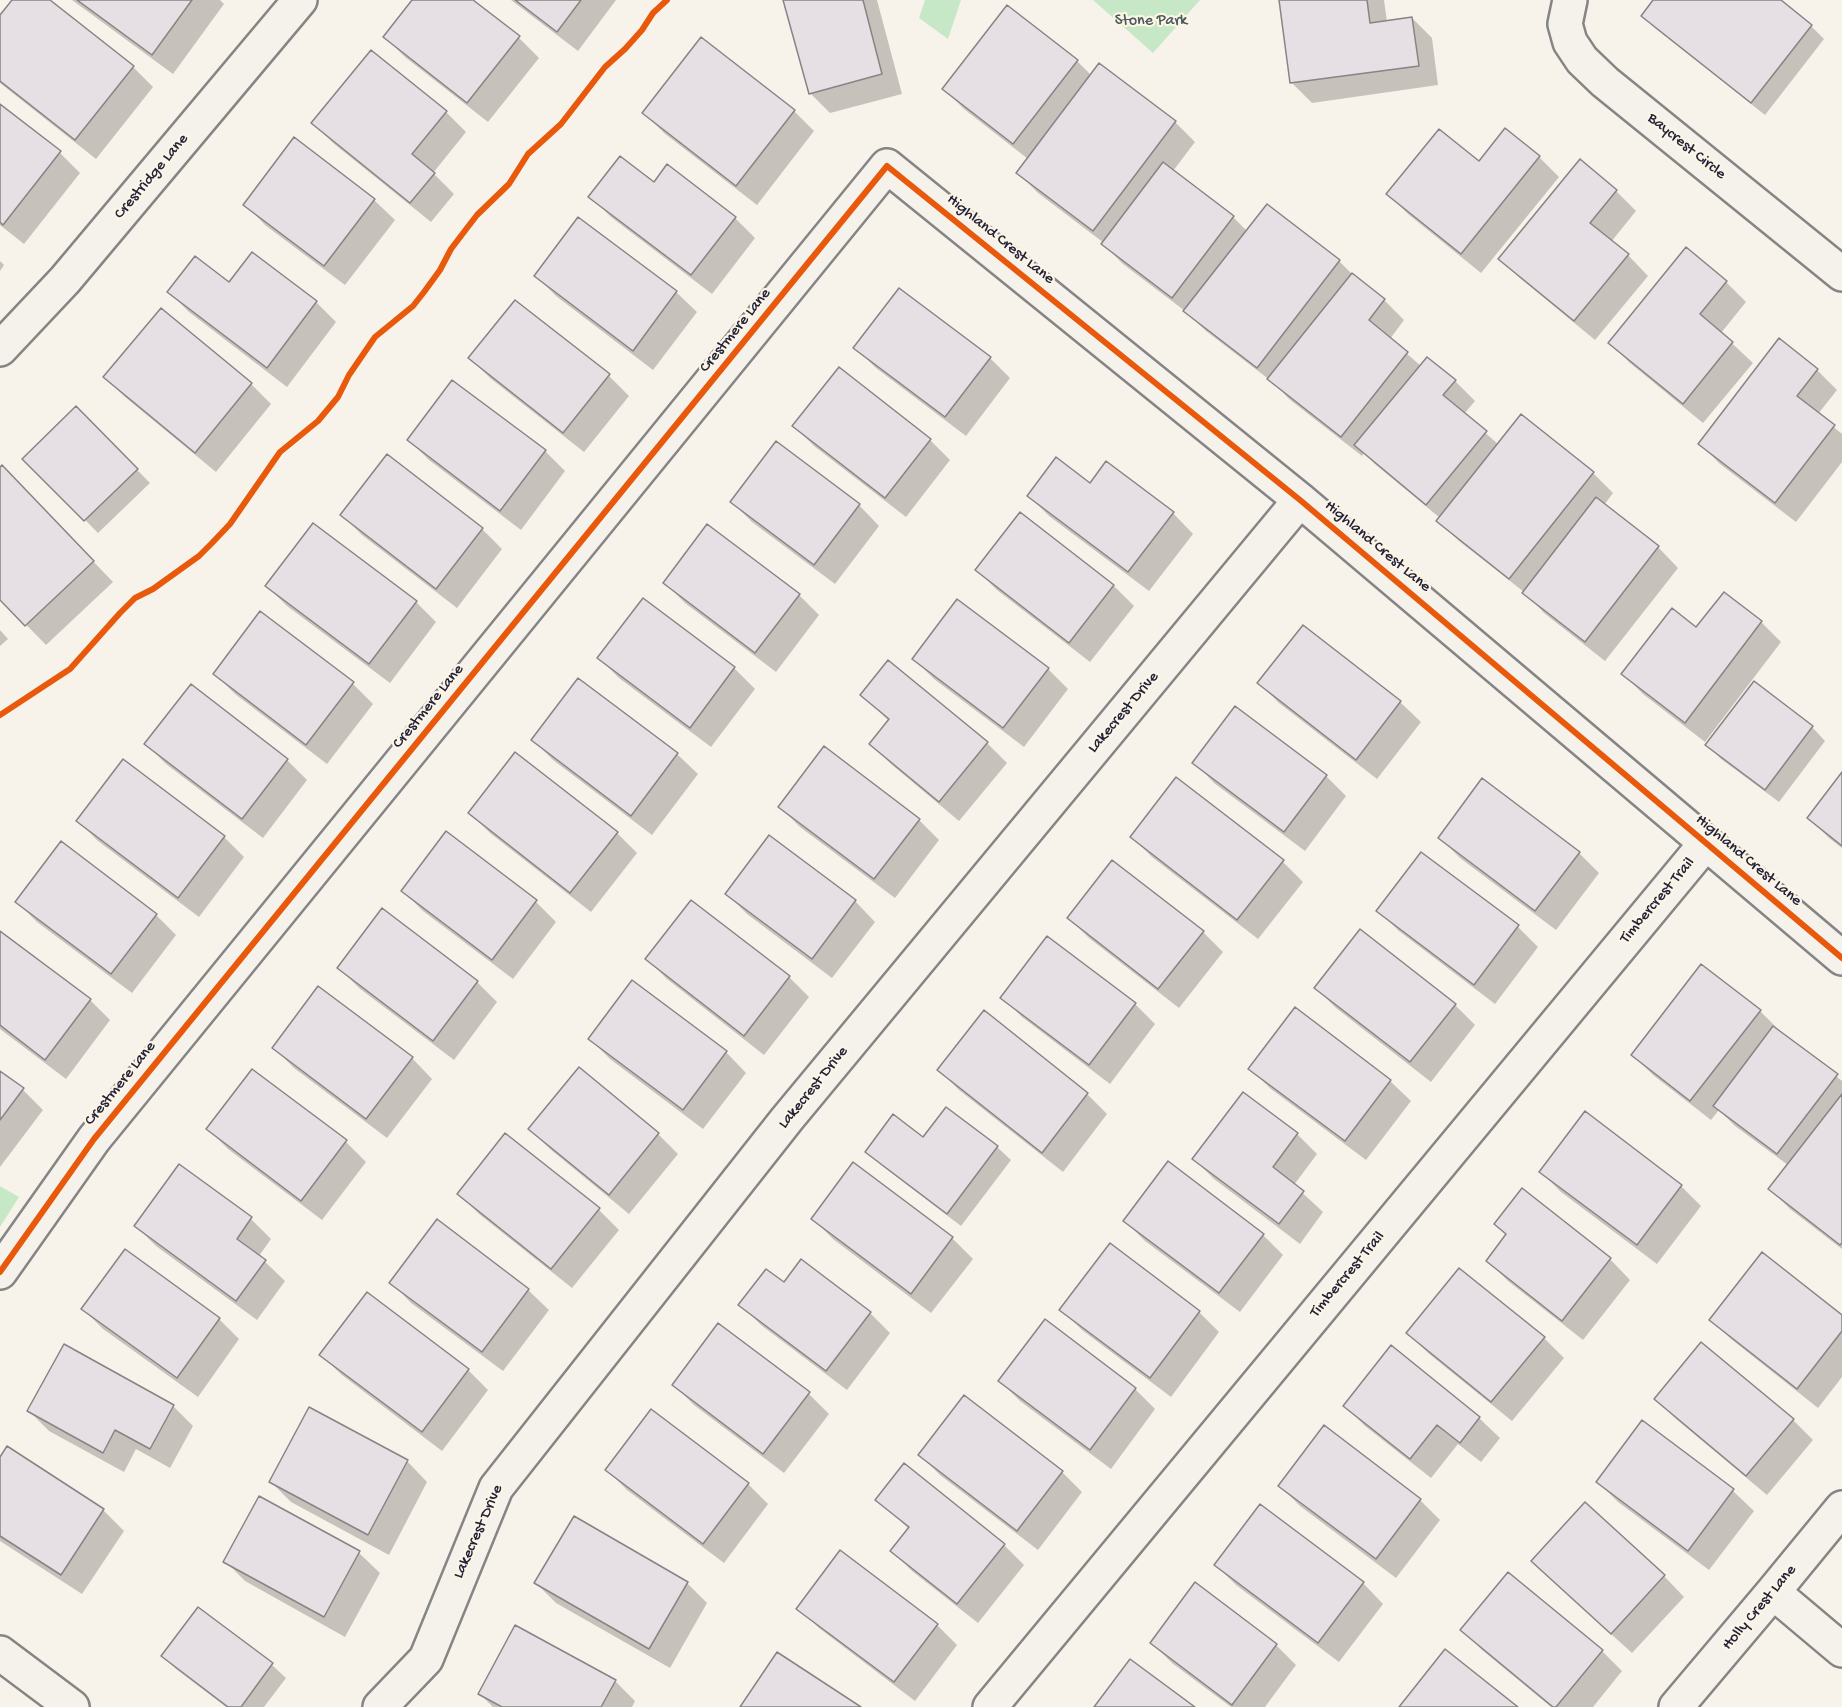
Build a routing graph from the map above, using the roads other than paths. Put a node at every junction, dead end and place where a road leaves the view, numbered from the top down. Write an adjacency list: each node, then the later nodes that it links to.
1 (300, 0): 5 (street, Crestridge Lane)
2 (1570, 0): 4 (street, Baycrest Circle)
3 (887, 166): 6 (street, Highland Crest Lane); 9 (street, Crestmere Lane)
4 (1842, 274)
5 (0, 349)
6 (1300, 500): 7 (street, Highland Crest Lane); 15 (street, Lakecrest Drive)
7 (1706, 843): 8 (street, Highland Crest Lane); 16 (street, Timbercrest Trail)
8 (1842, 958)
9 (0, 1272)
10 (1842, 1508): 11 (street, Holly Crest Lane)
11 (1773, 1592): 12 (street); 17 (street, Holly Crest Lane)
12 (1842, 1650)
13 (0, 1653): 14 (street)
14 (72, 1707)
15 (380, 1707)
16 (990, 1707)
17 (1676, 1707)

